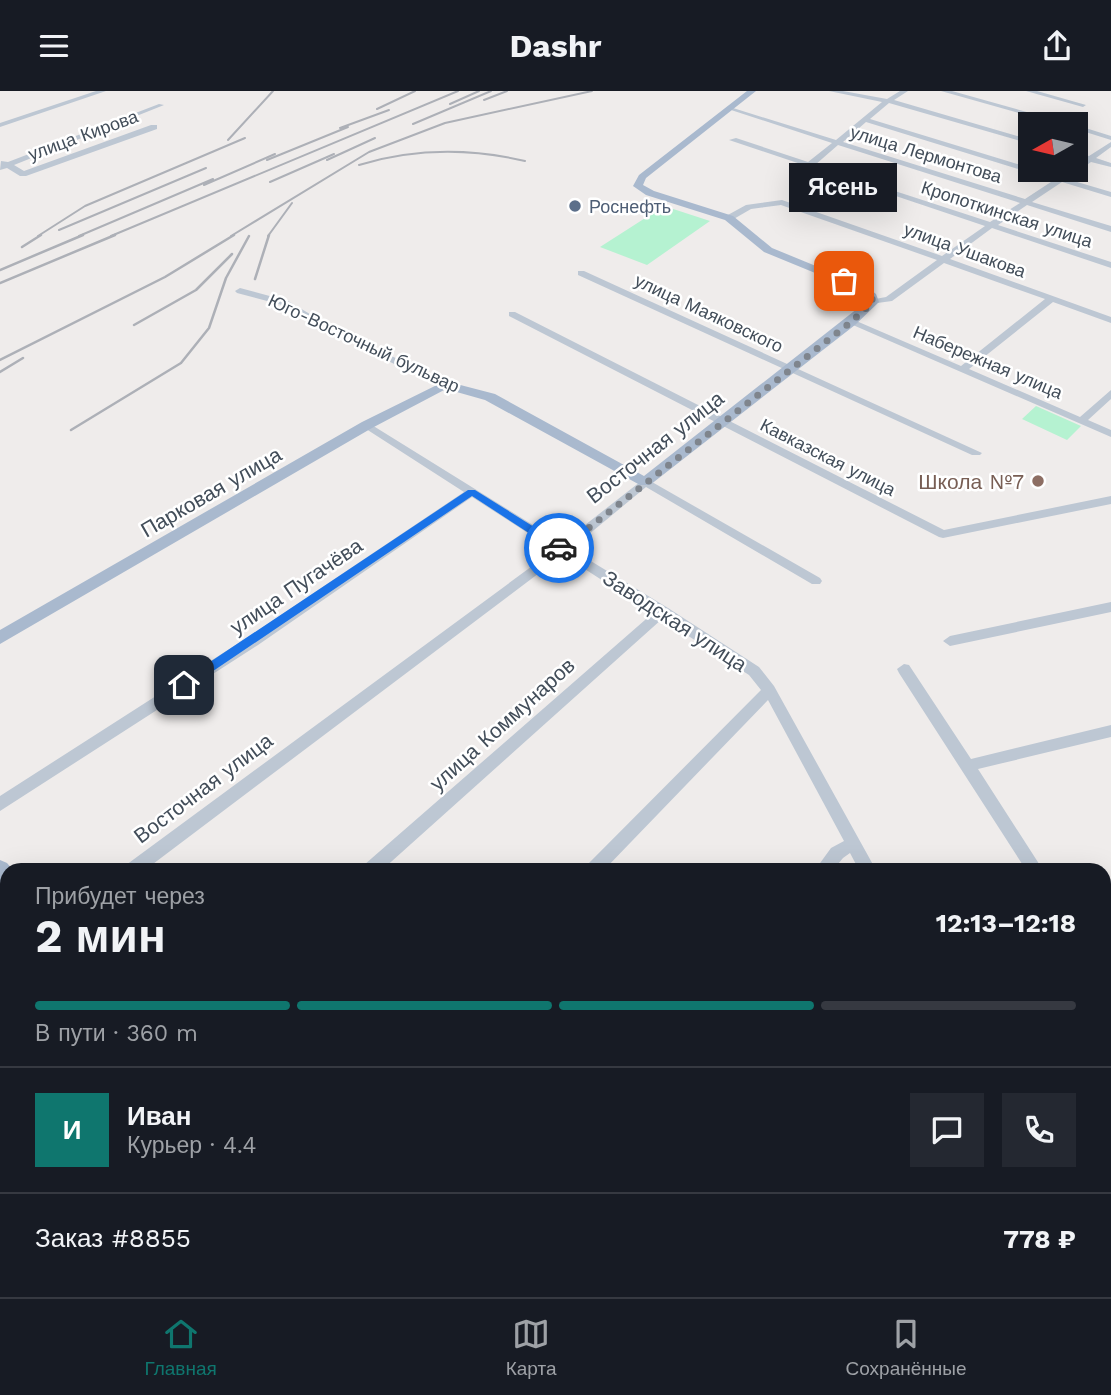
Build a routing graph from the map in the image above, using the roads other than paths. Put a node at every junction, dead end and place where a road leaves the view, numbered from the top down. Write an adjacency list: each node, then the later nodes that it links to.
1 (103, 91): 13 (street)
2 (752, 91): 10 (main road)
3 (832, 91): 7 (street)
4 (905, 91): 7 (street)
5 (944, 91): 11 (street)
6 (1029, 91): 9 (street)
7 (888, 101): 12 (street); 17 (street)
8 (161, 105): 22 (street)
9 (1083, 105)
10 (731, 109): 19 (street, улица Лермонтова); 30 (main road)
11 (1021, 112)
12 (866, 120): 19 (street); 25 (street)
13 (0, 125)
14 (154, 127): 22 (street, улица Кирова)
15 (1088, 130): 16 (street)
16 (1111, 137)
17 (1018, 138)
18 (733, 140): 23 (street, Кропоткинская улица)
19 (837, 142): 23 (street); 29 (street, улица Лермонтова)
20 (1111, 144): 21 (street, Восточная улица)
21 (1089, 159): 24 (street)
22 (3, 164)
23 (810, 165): 31 (street, Кропоткинская улица)
24 (1111, 165)
25 (1018, 167)
26 (1058, 182): 29 (street, Восточная улица)
27 (1068, 182): 28 (street)
28 (1111, 195)
29 (1026, 202): 31 (street, Восточная улица); 32 (street, улица Лермонтова)
30 (729, 218): 33 (street, улица Ушакова); 38 (main road)
31 (990, 226): 33 (street, Восточная улица); 34 (street, Кропоткинская улица)
32 (1111, 229)
33 (943, 259): 37 (street, улица Ушакова); 38 (street, Восточная улица)
34 (1111, 265)
35 (580, 273): 42 (street, улица Маяковского)
36 (240, 291): 44 (street, Юго-Восточный бульвар)
37 (1052, 298): 40 (street, улица Ушакова); 43 (street)
38 (873, 302): 41 (main road, Восточная улица)
39 (512, 314): 47 (street, Кавказская улица)
40 (1111, 320)
41 (851, 322): 42 (main road, Восточная улица); 43 (street, Набережная улица)
42 (790, 369): 47 (main road, Восточная улица); 50 (street, улица Маяковского)
43 (963, 369): 46 (street, Набережная улица)
44 (445, 384): 48 (main road, Парковая улица); 51 (main road, Юго-Восточный бульвар)
45 (1111, 393): 46 (street)
46 (1081, 421): 49 (street, Набережная улица)
47 (723, 424): 51 (main road, Восточная улица); 53 (street, Кавказская улица)
48 (367, 425): 52 (street, Заводская улица); 58 (main road, Парковая улица)
49 (1111, 434)
50 (975, 453)
51 (645, 482): 54 (street, Восточная улица); 55 (street, Юго-Восточный бульвар)
52 (472, 492): 54 (street, Заводская улица); 64 (street, улица Пугачёва)
53 (1111, 500)
54 (562, 549): 57 (street, Заводская улица); 66 (street, Восточная улица)
55 (816, 581)
56 (1111, 607): 59 (street)
57 (663, 611): 61 (street, Заводская улица); 67 (street, улица Коммунаров)
58 (0, 638)
59 (950, 641)
60 (904, 669): 63 (street)
61 (769, 690): 65 (street, Заводская улица); 68 (street)
62 (1111, 731): 63 (street)
63 (966, 766): 71 (street)
64 (0, 804)
65 (854, 843): 69 (street); 70 (street, Заводская улица)
66 (141, 863)
67 (378, 863)
68 (600, 863)
69 (829, 863)
70 (864, 863)
71 (1030, 863)

